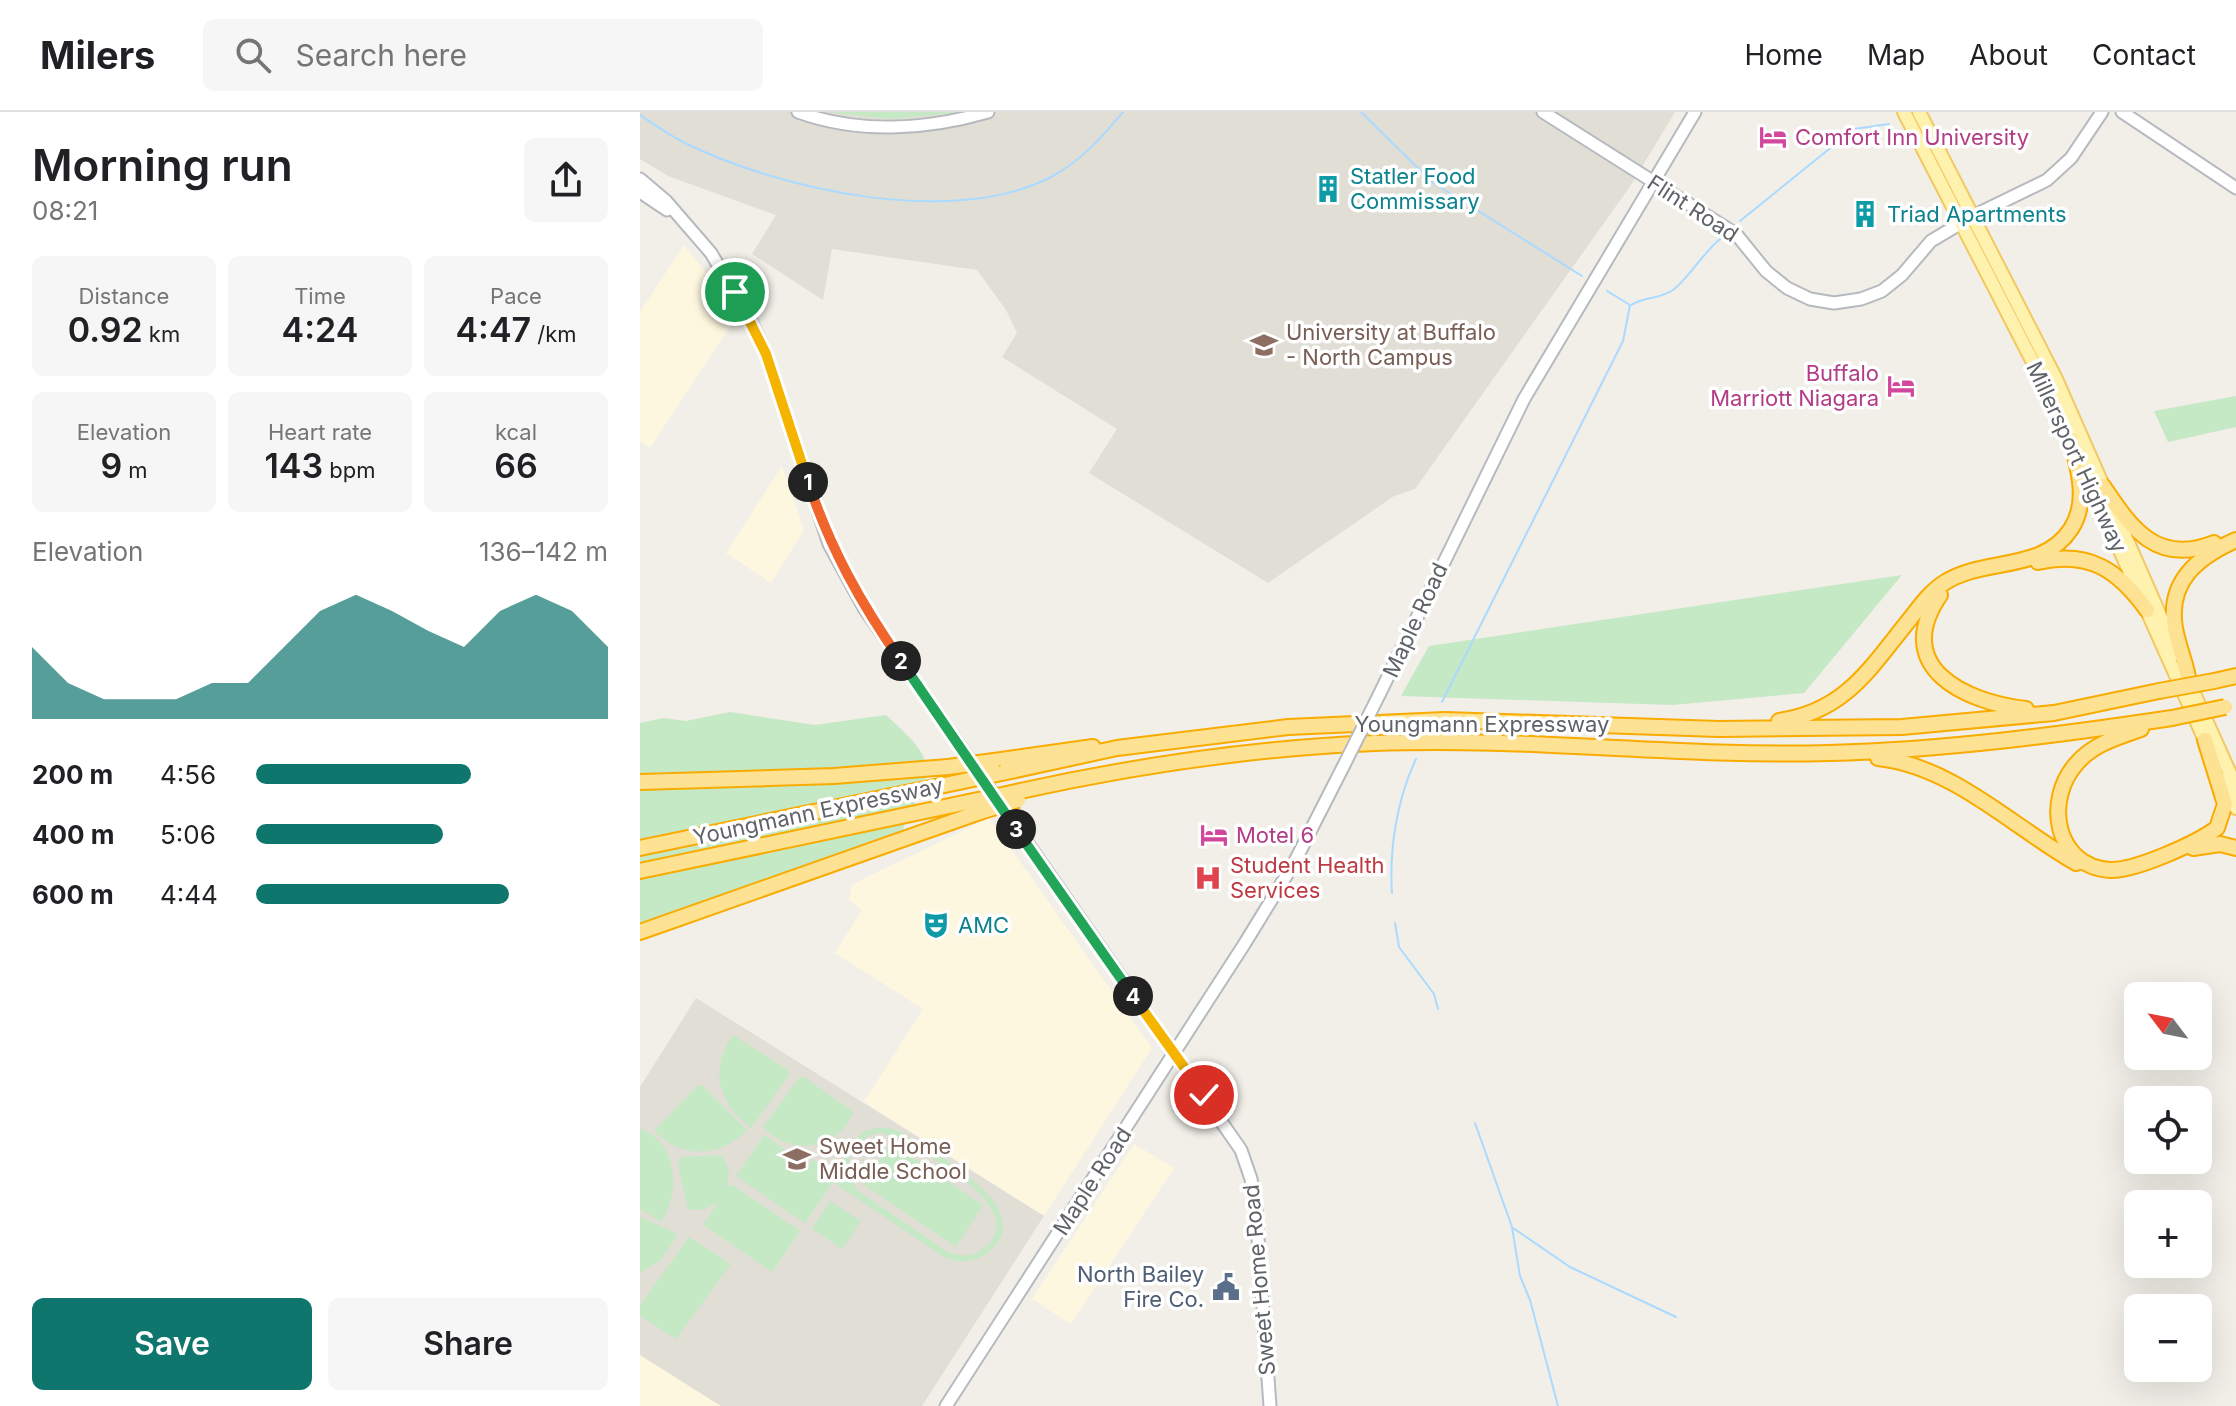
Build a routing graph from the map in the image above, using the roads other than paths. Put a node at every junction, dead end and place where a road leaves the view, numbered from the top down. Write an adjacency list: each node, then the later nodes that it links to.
1 (798, 112): 2 (main road)
2 (988, 112)
3 (1543, 112): 10 (main road, Flint Road)
4 (1695, 112): 10 (main road, Maple Road)
5 (1904, 112): 14 (main road, Millersport Highway)
6 (1922, 112): 14 (main road, Millersport Highway)
7 (2102, 112): 14 (main road, Flint Road)
8 (2122, 112): 11 (main road)
9 (640, 179): 13 (main road, Sweet Home Road)
10 (1653, 182): 14 (main road, Flint Road); 37 (main road, Maple Road, bridge)
11 (2236, 188)
12 (640, 192): 13 (main road, Sweet Home Road)
13 (678, 217): 37 (main road, Sweet Home Road)
14 (1967, 219): 15 (main road, Millersport Highway); 16 (main road, Millersport Highway)
15 (2071, 440): 19 (main road, Millersport Highway); 25 (highway)
16 (2103, 486): 17 (highway); 21 (main road, Millersport Highway)
17 (2236, 533)
18 (2236, 540): 21 (highway)
19 (2147, 610): 23 (highway); 26 (main road, Millersport Highway)
20 (2236, 676): 23 (highway, Youngmann Expressway, bridge)
21 (2189, 682): 30 (main road, Millersport Highway)
22 (2230, 705): 24 (highway, Youngmann Expressway, bridge)
23 (2054, 713): 25 (highway, Youngmann Expressway)
24 (2172, 718): 26 (highway); 27 (highway, Youngmann Expressway)
25 (1719, 729): 28 (highway, Youngmann Expressway)
26 (2205, 740): 32 (main road, Millersport Highway)
27 (1826, 753): 31 (highway, Youngmann Expressway, bridge); 34 (highway)
28 (998, 767): 29 (highway, bridge); 33 (highway, Youngmann Expressway, bridge)
29 (640, 782)
30 (2236, 787)
31 (976, 807): 35 (highway, Youngmann Expressway); 36 (highway)
32 (2236, 808)
33 (640, 848)
34 (2236, 848)
35 (640, 871)
36 (640, 932)
37 (1174, 1054): 38 (main road, Maple Road); 39 (main road, Sweet Home Road)
38 (946, 1406)
39 (1270, 1406)

